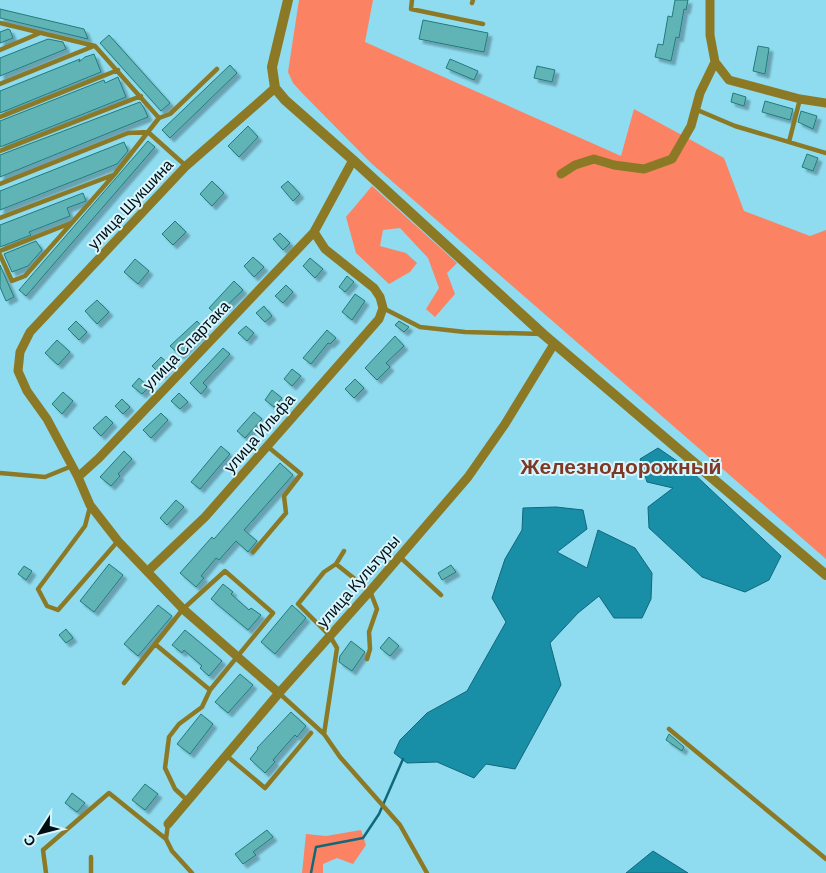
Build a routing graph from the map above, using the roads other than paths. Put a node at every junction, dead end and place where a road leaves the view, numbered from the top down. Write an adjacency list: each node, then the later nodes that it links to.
1 (288, 0): 13 (street)
2 (412, 0): 5 (lane)
3 (710, 0): 9 (street)
4 (0, 23): 6 (lane)
5 (483, 24)
6 (40, 33): 7 (lane); 8 (lane)
7 (95, 46): 11 (lane); 12 (lane)
8 (0, 50)
9 (715, 62): 15 (street); 17 (street)
10 (217, 69): 19 (lane)
11 (118, 70): 14 (lane); 18 (lane)
12 (0, 84)
13 (275, 88): 24 (street); 25 (street, улица Шукшина)
14 (141, 96): 19 (lane); 22 (lane)
15 (800, 98): 16 (street); 21 (lane)
16 (826, 103)
17 (695, 109): 21 (lane); 26 (street)
18 (0, 117)
19 (159, 118): 20 (lane)
20 (148, 132): 25 (lane); 27 (lane); 28 (lane)
21 (789, 142): 23 (lane)
22 (0, 151)
23 (826, 154)
24 (353, 160): 31 (street, улица Спартака); 35 (street)
25 (186, 166): 38 (street, улица Шукшина)
26 (561, 174)
27 (114, 175): 29 (lane); 30 (lane)
28 (0, 184)
29 (0, 218)
30 (71, 223): 32 (lane); 33 (lane)
31 (314, 232): 34 (street); 40 (street, улица Спартака)
32 (0, 251)
33 (0, 255)
34 (383, 308): 35 (lane); 37 (street, улица Ильфа)
35 (543, 334): 36 (street)
36 (554, 344): 45 (street, улица Культуры); 48 (street)
37 (268, 446): 44 (lane); 47 (street, улица Ильфа)
38 (72, 466): 39 (lane); 40 (street)
39 (0, 473)
40 (78, 477): 41 (street)
41 (90, 505): 42 (street); 42 (lane)
42 (118, 541): 47 (street)
43 (344, 551): 46 (lane)
44 (253, 552)
45 (400, 557): 49 (street, улица Культуры); 50 (lane)
46 (336, 564): 49 (lane); 52 (lane)
47 (148, 571): 51 (street)
48 (826, 575)
49 (370, 592): 52 (street, улица Культуры); 55 (lane)
50 (441, 596)
51 (183, 609): 53 (lane); 54 (street); 54 (lane)
52 (330, 636): 58 (street, улица Культуры); 61 (lane)
53 (155, 644): 56 (lane); 57 (lane)
54 (238, 658): 57 (lane); 58 (street)
55 (367, 659)
56 (124, 682)
57 (210, 690): 63 (lane)
58 (279, 693): 61 (lane); 62 (street, улица Культуры)
59 (669, 729): 67 (lane)
60 (311, 733): 62 (lane)
61 (324, 734): 71 (lane)
62 (226, 755): 63 (street, улица Культуры)
63 (188, 801): 64 (street, улица Культуры)
64 (168, 824): 65 (lane)
65 (166, 839): 68 (lane); 70 (lane)
66 (91, 857): 69 (lane)
67 (826, 859)
68 (46, 873)
69 (91, 873)
70 (192, 873)
71 (427, 873)

